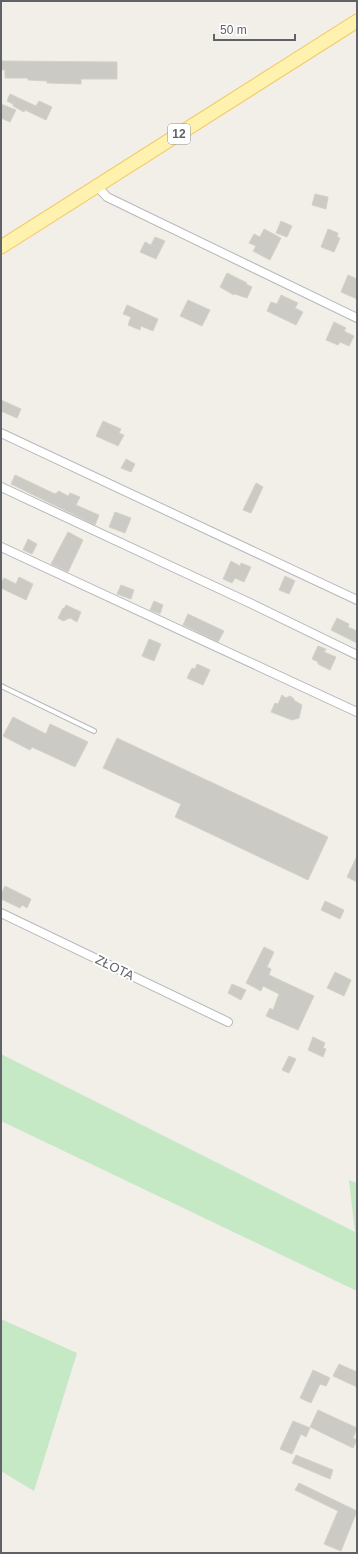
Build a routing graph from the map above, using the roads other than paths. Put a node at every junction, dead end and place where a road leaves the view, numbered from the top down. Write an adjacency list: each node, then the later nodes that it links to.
1 (357, 22): 2 (main road, 12)
2 (98, 186): 3 (main road, 12); 4 (street)
3 (1, 248)
4 (357, 318)
5 (1, 433): 8 (street)
6 (1, 487): 9 (street)
7 (1, 548): 11 (street)
8 (357, 600)
9 (357, 655)
10 (1, 686): 12 (lane)
11 (357, 712)
12 (94, 731)
13 (1, 913): 14 (street, ZŁOTA)
14 (228, 1022)

